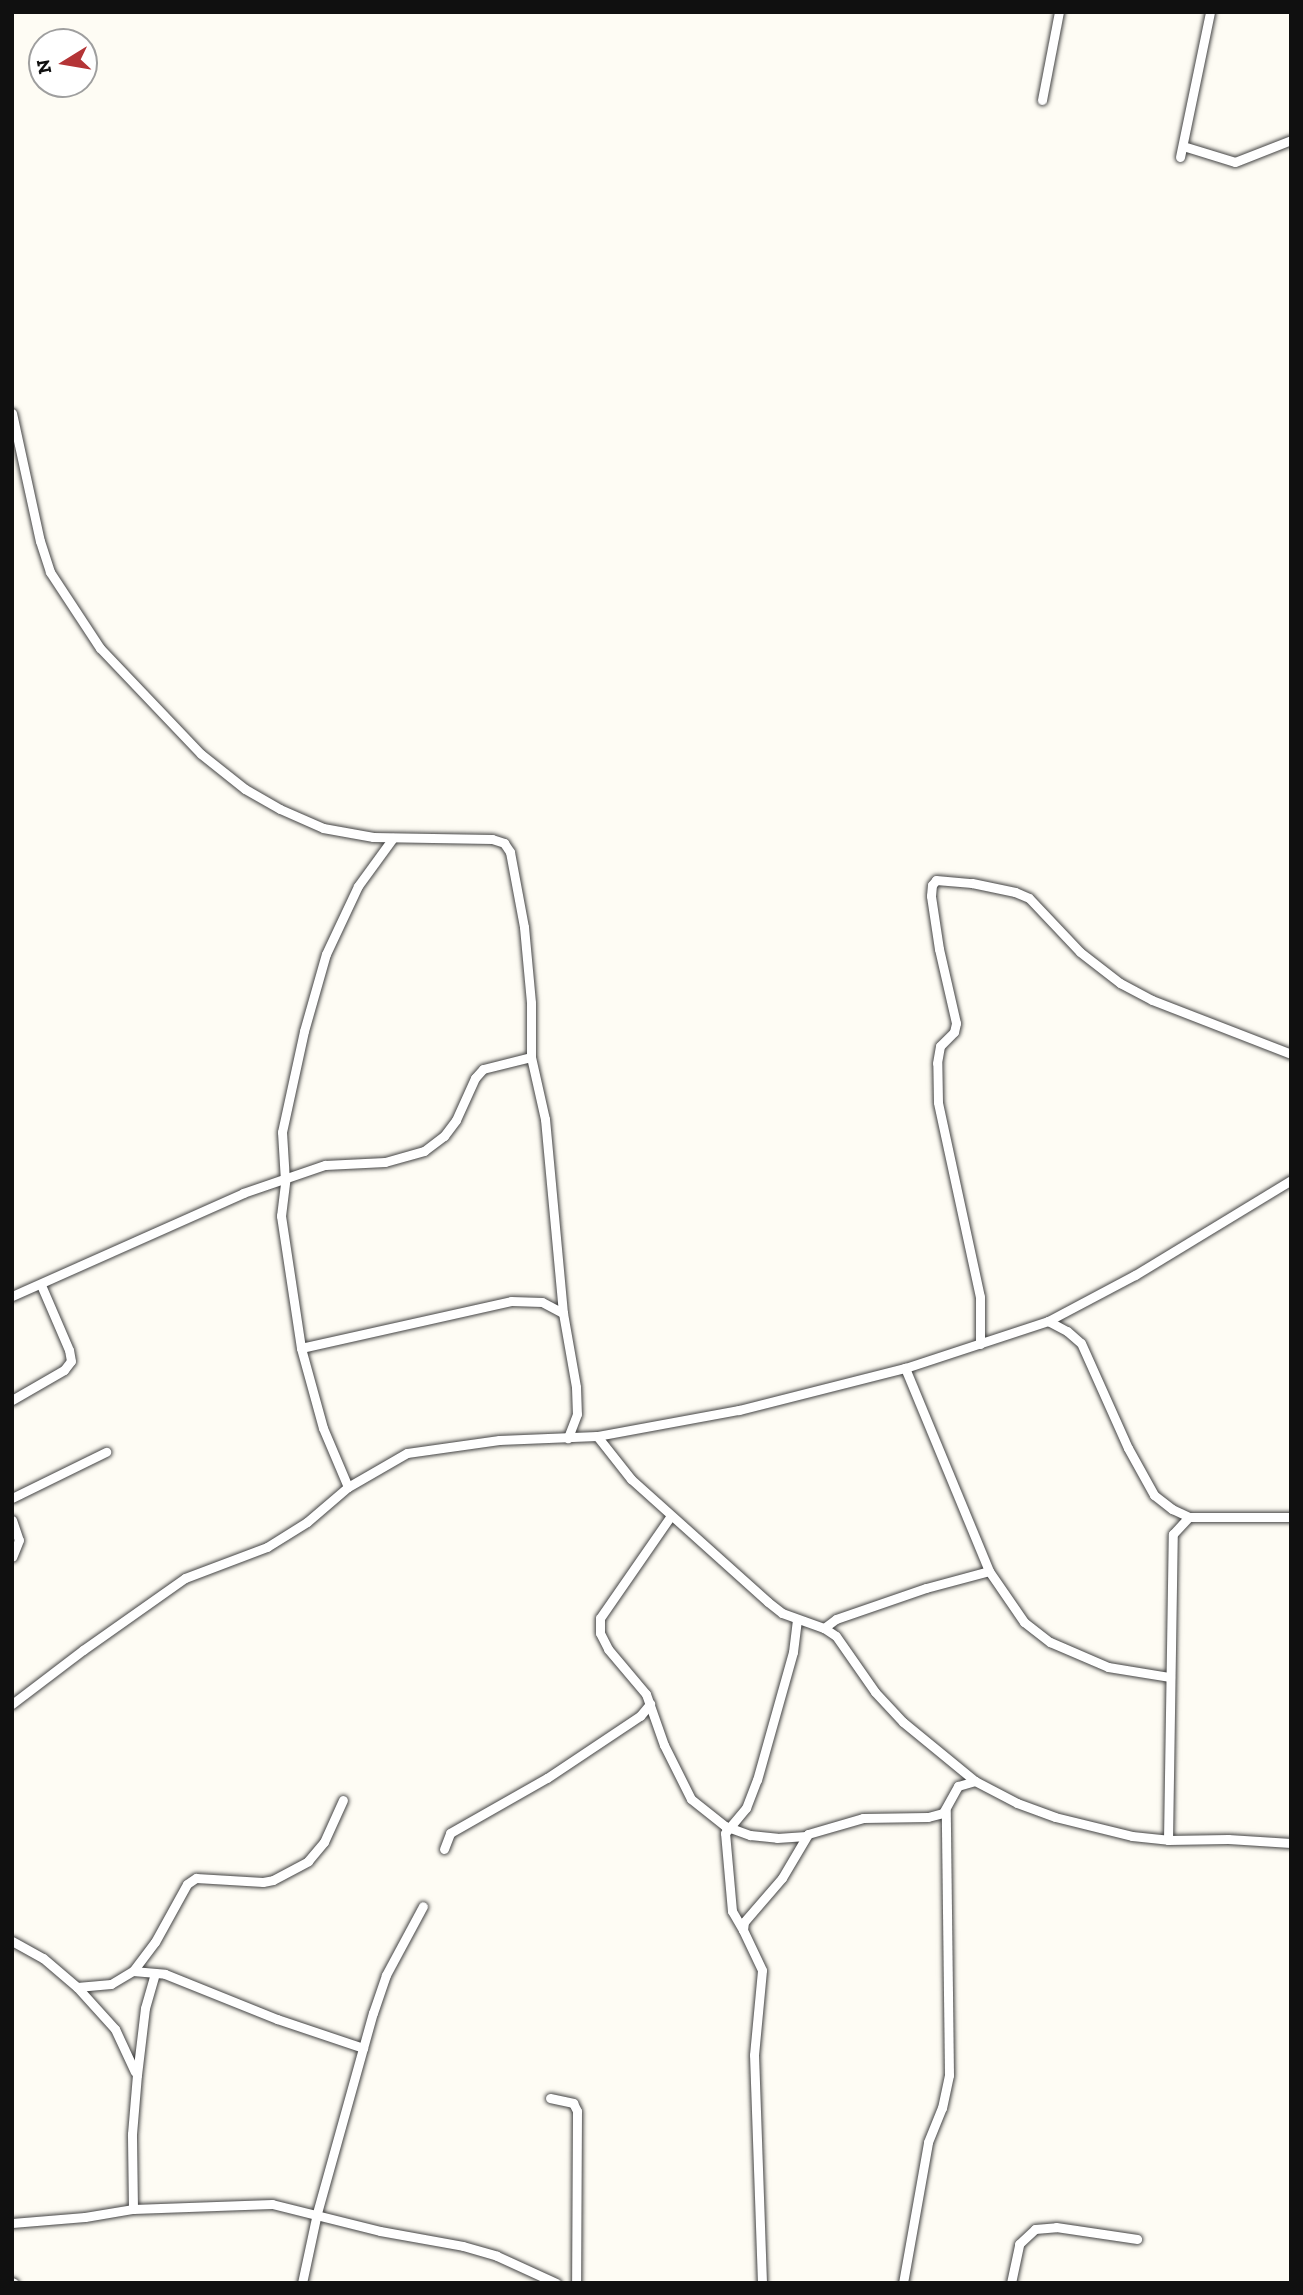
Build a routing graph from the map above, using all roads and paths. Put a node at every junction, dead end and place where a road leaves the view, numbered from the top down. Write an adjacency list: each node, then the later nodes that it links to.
1 (1059, 12): 3 (street)
2 (1210, 12): 5 (street)
3 (1042, 100)
4 (1291, 140): 5 (street)
5 (1183, 146): 6 (street)
6 (1180, 157)
7 (12, 413): 8 (street)
8 (393, 838): 10 (street); 12 (street)
9 (1291, 1054): 17 (street)
10 (531, 1057): 12 (street); 15 (street)
11 (1291, 1180): 16 (street)
12 (285, 1181): 13 (street); 18 (street)
13 (41, 1286): 14 (street); 20 (street)
14 (12, 1296)
15 (563, 1313): 18 (street); 22 (street)
16 (1048, 1321): 17 (street); 27 (street)
17 (980, 1344): 19 (street)
18 (301, 1348): 24 (street)
19 (905, 1368): 21 (street); 31 (street)
20 (12, 1400)
21 (597, 1436): 22 (street); 26 (street)
22 (568, 1438): 24 (street)
23 (106, 1452): 25 (street)
24 (348, 1487): 35 (street)
25 (12, 1498)
26 (670, 1517): 32 (street); 36 (street)
27 (1189, 1517): 28 (street); 34 (street)
28 (1291, 1517)
29 (12, 1520): 30 (street)
30 (12, 1557)
31 (989, 1572): 33 (street); 34 (street)
32 (797, 1620): 33 (street); 40 (street)
33 (824, 1628): 37 (street)
34 (1170, 1677): 42 (street)
35 (12, 1704)
36 (650, 1704): 40 (street); 44 (street)
37 (975, 1781): 39 (street); 42 (street)
38 (343, 1800): 48 (street)
39 (946, 1811): 41 (street); 62 (street)
40 (729, 1828): 41 (street); 46 (street)
41 (806, 1836): 46 (street)
42 (1168, 1840): 43 (street)
43 (1289, 1842)
44 (444, 1849)
45 (423, 1906): 51 (street)
46 (743, 1930): 61 (street)
47 (12, 1941): 50 (street)
48 (133, 1971): 49 (street); 50 (street)
49 (155, 1973): 51 (street); 52 (street)
50 (77, 1987): 52 (street)
51 (363, 2048): 55 (street)
52 (136, 2075): 54 (street)
53 (550, 2098): 60 (street)
54 (133, 2209): 55 (street); 56 (street)
55 (317, 2213): 58 (street); 59 (street)
56 (12, 2223)
57 (1137, 2239): 63 (street)
58 (302, 2283)
59 (556, 2283)
60 (576, 2283)
61 (762, 2283)
62 (903, 2283)
63 (1011, 2283)

